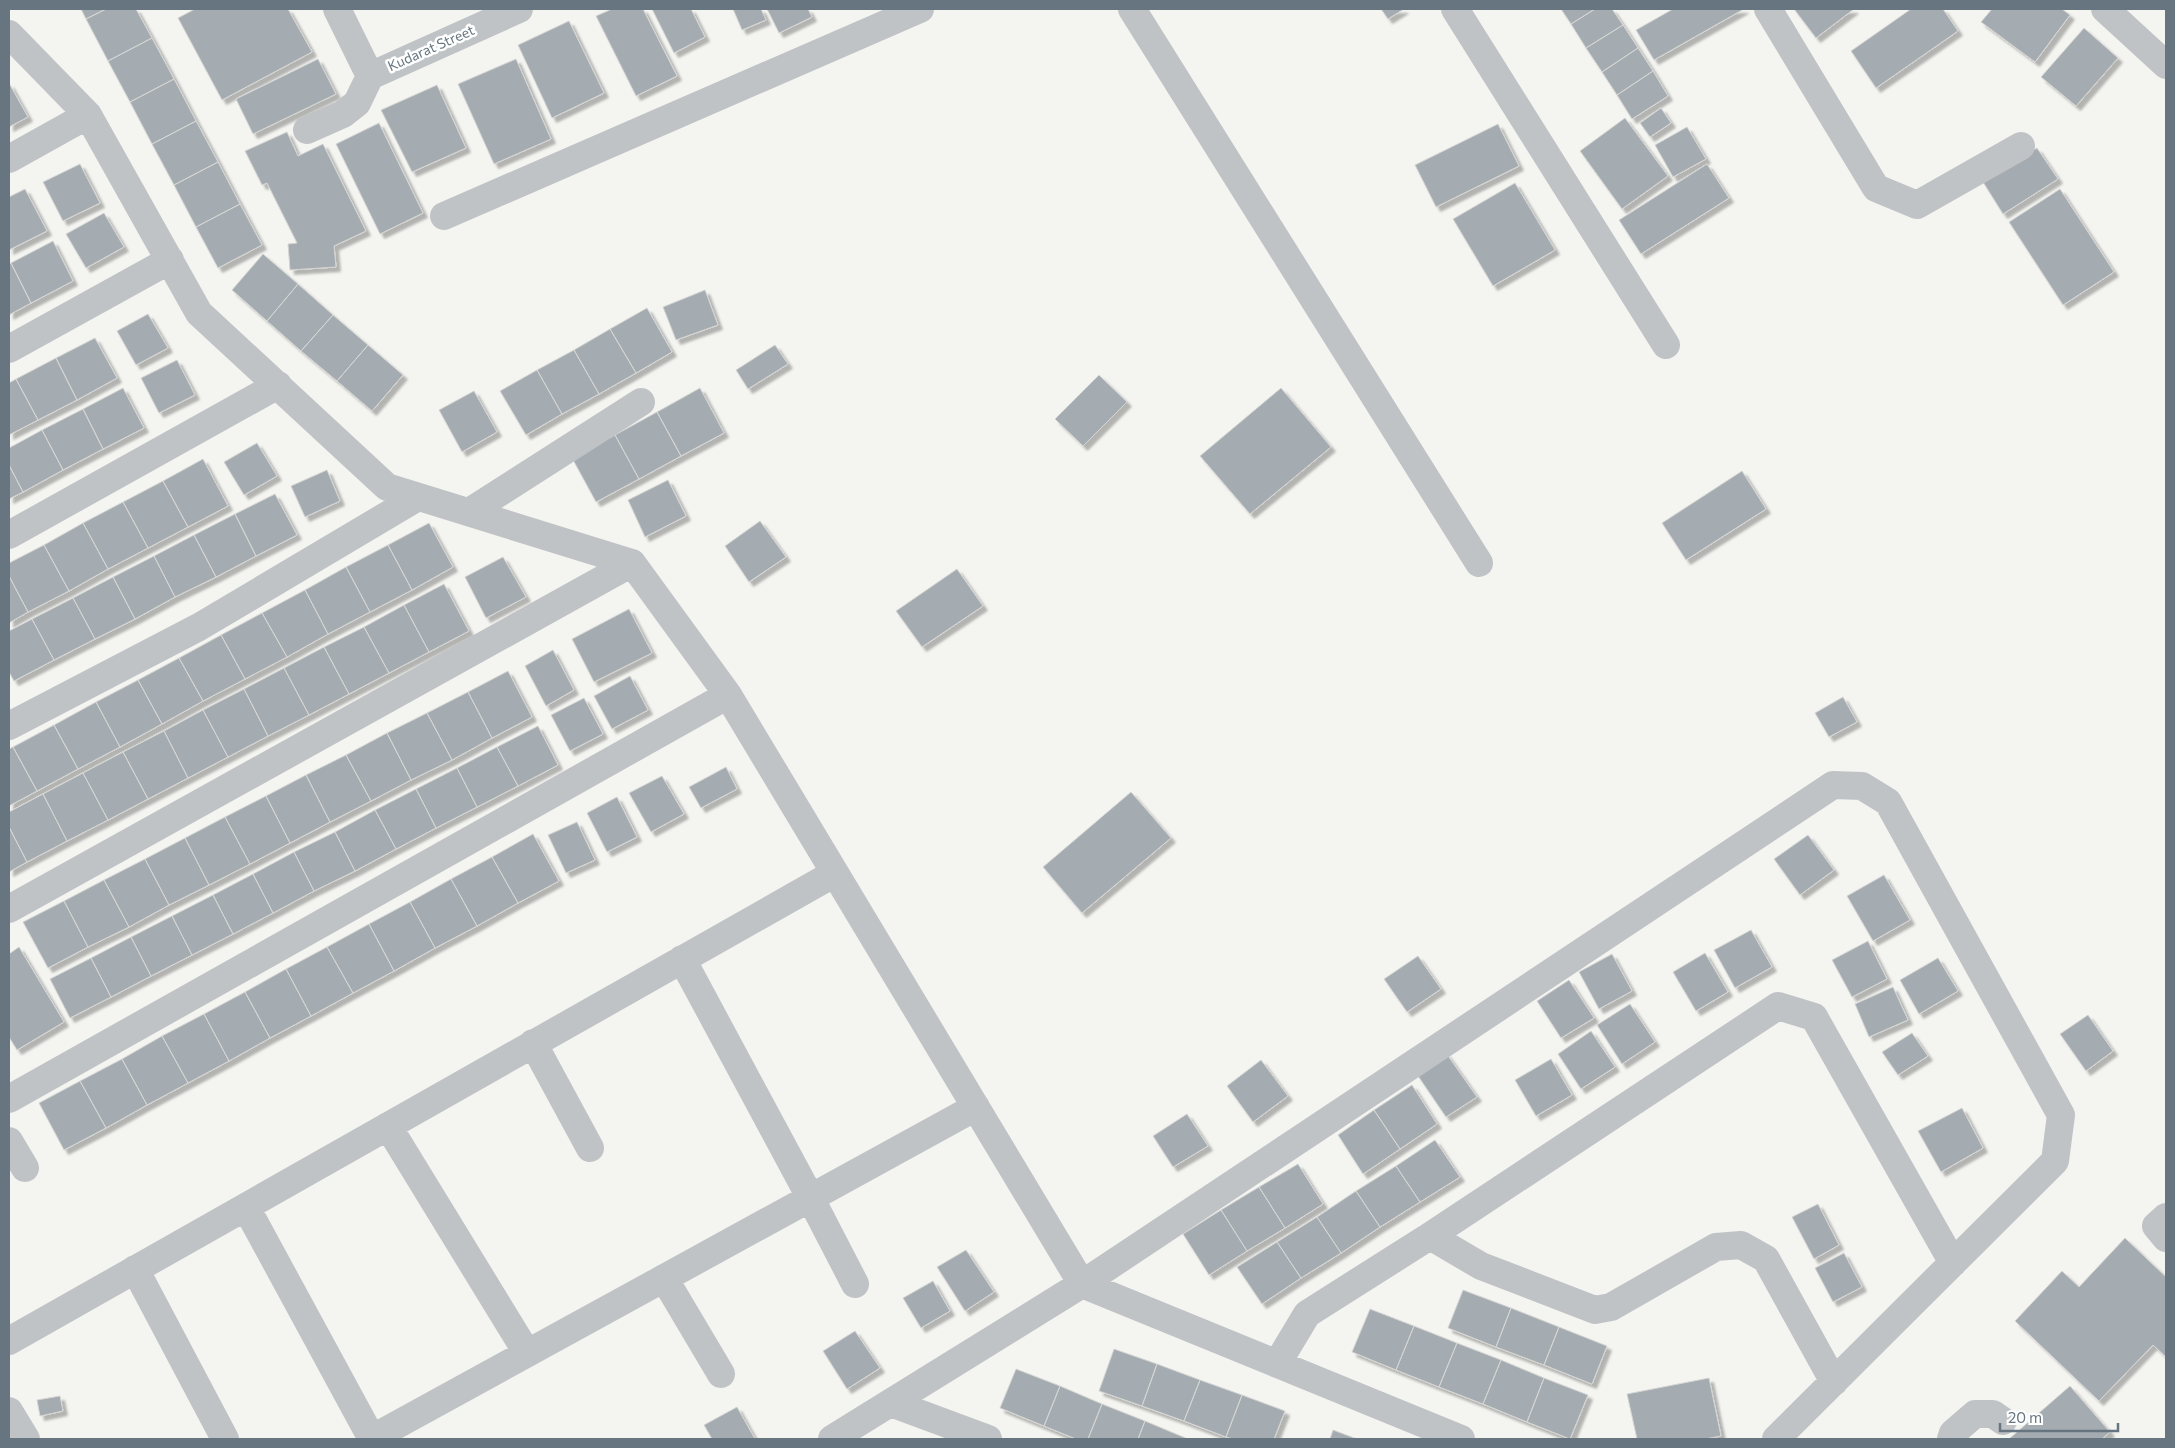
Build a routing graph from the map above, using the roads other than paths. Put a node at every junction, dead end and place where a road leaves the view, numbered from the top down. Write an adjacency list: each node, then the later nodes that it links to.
1 (337, 9): 10 (street)
2 (520, 9): 10 (street, Kudarat Street)
3 (920, 9): 15 (street)
4 (1132, 9): 25 (street)
5 (1455, 9): 17 (street)
6 (1768, 9): 13 (street)
7 (2104, 9): 9 (street)
8 (9, 34): 11 (street)
9 (2166, 66)
10 (370, 76): 12 (street)
11 (88, 115): 14 (street); 16 (street)
12 (308, 130)
13 (2020, 146)
14 (9, 158)
15 (444, 216)
16 (170, 260): 18 (street); 19 (street)
17 (1666, 345)
18 (9, 349)
19 (278, 385): 21 (street); 23 (street)
20 (641, 402): 22 (street)
21 (418, 497): 22 (street); 27 (street)
22 (469, 512): 24 (street)
23 (9, 535)
24 (632, 563): 26 (street); 29 (street)
25 (1479, 563)
26 (728, 695): 28 (street); 32 (street)
27 (9, 726)
28 (835, 873): 30 (street); 33 (street)
29 (9, 909)
30 (682, 959): 31 (street); 38 (street)
31 (534, 1043): 34 (street); 36 (street)
32 (9, 1099)
33 (976, 1107): 38 (street); 47 (street)
34 (388, 1126): 39 (street); 49 (street)
35 (9, 1141): 37 (street)
36 (590, 1148)
37 (25, 1168)
38 (810, 1198): 45 (street); 46 (street)
39 (246, 1207): 44 (street); 58 (street)
40 (2166, 1218): 42 (street)
41 (1430, 1236): 43 (street); 50 (street); 52 (street)
42 (2166, 1238)
43 (1954, 1263): 47 (street); 52 (street)
44 (135, 1270): 48 (street); 57 (street)
45 (664, 1278): 49 (street); 51 (street)
46 (854, 1284)
47 (1082, 1284): 50 (street); 53 (street)
48 (9, 1341)
49 (527, 1353): 58 (street)
50 (1277, 1364): 61 (street)
51 (721, 1374)
52 (1834, 1382): 62 (street)
53 (891, 1403): 59 (street); 60 (street)
54 (9, 1411): 56 (street)
55 (2003, 1421): 63 (street)
56 (26, 1439)
57 (225, 1439)
58 (372, 1439)
59 (832, 1439)
60 (988, 1439)
61 (1461, 1439)
62 (1776, 1439)
63 (1951, 1439)

